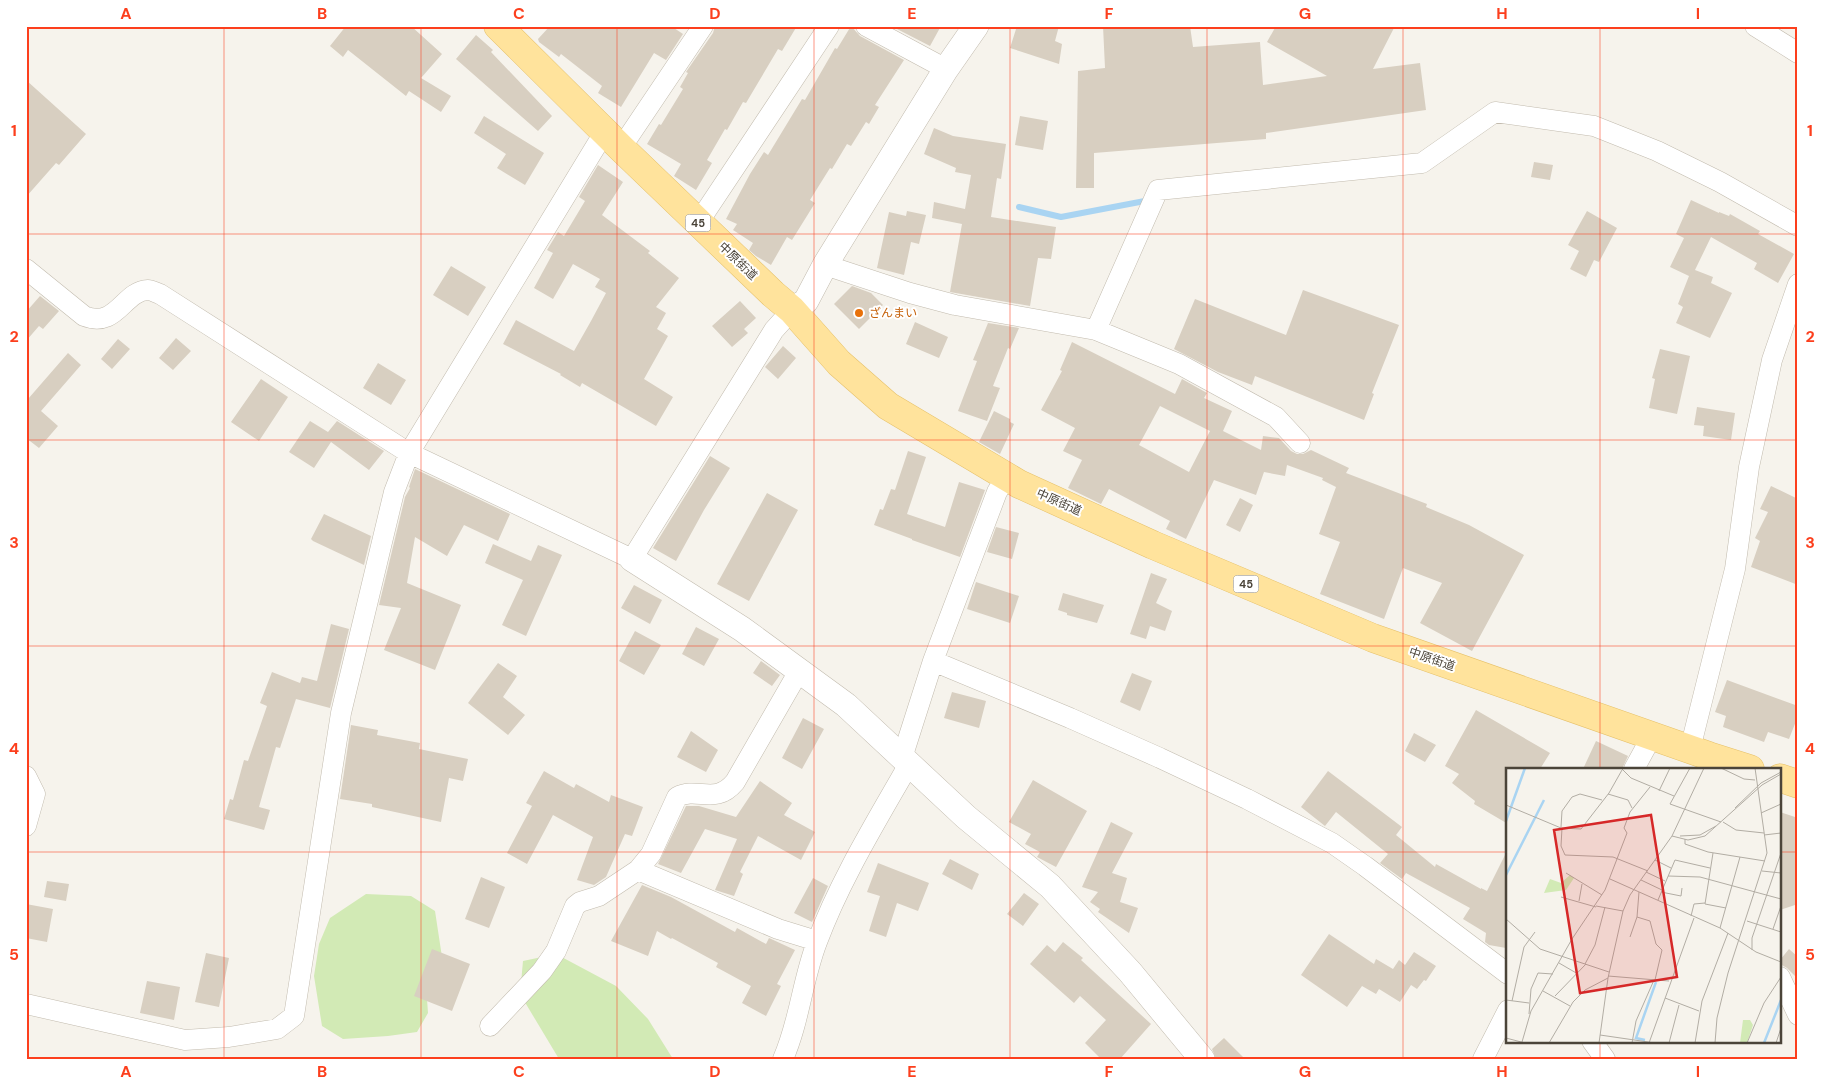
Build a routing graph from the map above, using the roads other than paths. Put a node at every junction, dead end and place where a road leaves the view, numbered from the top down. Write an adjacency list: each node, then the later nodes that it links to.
1 (703, 26): 9 (street)
2 (829, 26): 10 (street)
3 (866, 26): 8 (street)
4 (976, 26): 8 (street)
5 (1755, 26): 7 (street)
6 (501, 27): 9 (main road, 中原街道 / 45)
7 (1798, 53)
8 (946, 69): 12 (street)
9 (613, 140): 10 (main road, 中原街道 / 45); 18 (street)
10 (698, 223): 15 (main road, 中原街道 / 45)
11 (1798, 226): 16 (street)
12 (825, 265): 15 (street); 16 (street)
13 (26, 269): 18 (street)
14 (1798, 284): 24 (street)
15 (792, 310): 19 (main road, 中原街道 / 45); 20 (street)
16 (1096, 330): 17 (street)
17 (1300, 443)
18 (409, 453): 20 (street); 36 (street)
19 (1006, 477): 21 (street); 23 (main road, 中原街道 / 45)
20 (632, 559): 22 (street)
21 (933, 660): 25 (street); 34 (street)
22 (799, 671): 25 (street); 32 (street)
23 (1652, 736): 24 (main road, 中原街道 / 45); 26 (street)
24 (1704, 758): 27 (main road, 中原街道 / 45)
25 (906, 761): 33 (street); 42 (street)
26 (1635, 768)
27 (1746, 768)
28 (26, 776): 31 (street)
29 (1782, 779): 30 (main road)
30 (1798, 784)
31 (26, 826)
32 (638, 870): 33 (street); 39 (street)
33 (817, 941): 41 (street)
34 (1506, 972)
35 (1782, 981): 38 (street)
36 (26, 1004)
37 (1506, 1014): 43 (street)
38 (1798, 1015)
39 (490, 1026)
40 (1593, 1042): 44 (street)
41 (783, 1059)
42 (1202, 1059)
43 (1483, 1059)
44 (1605, 1059)

